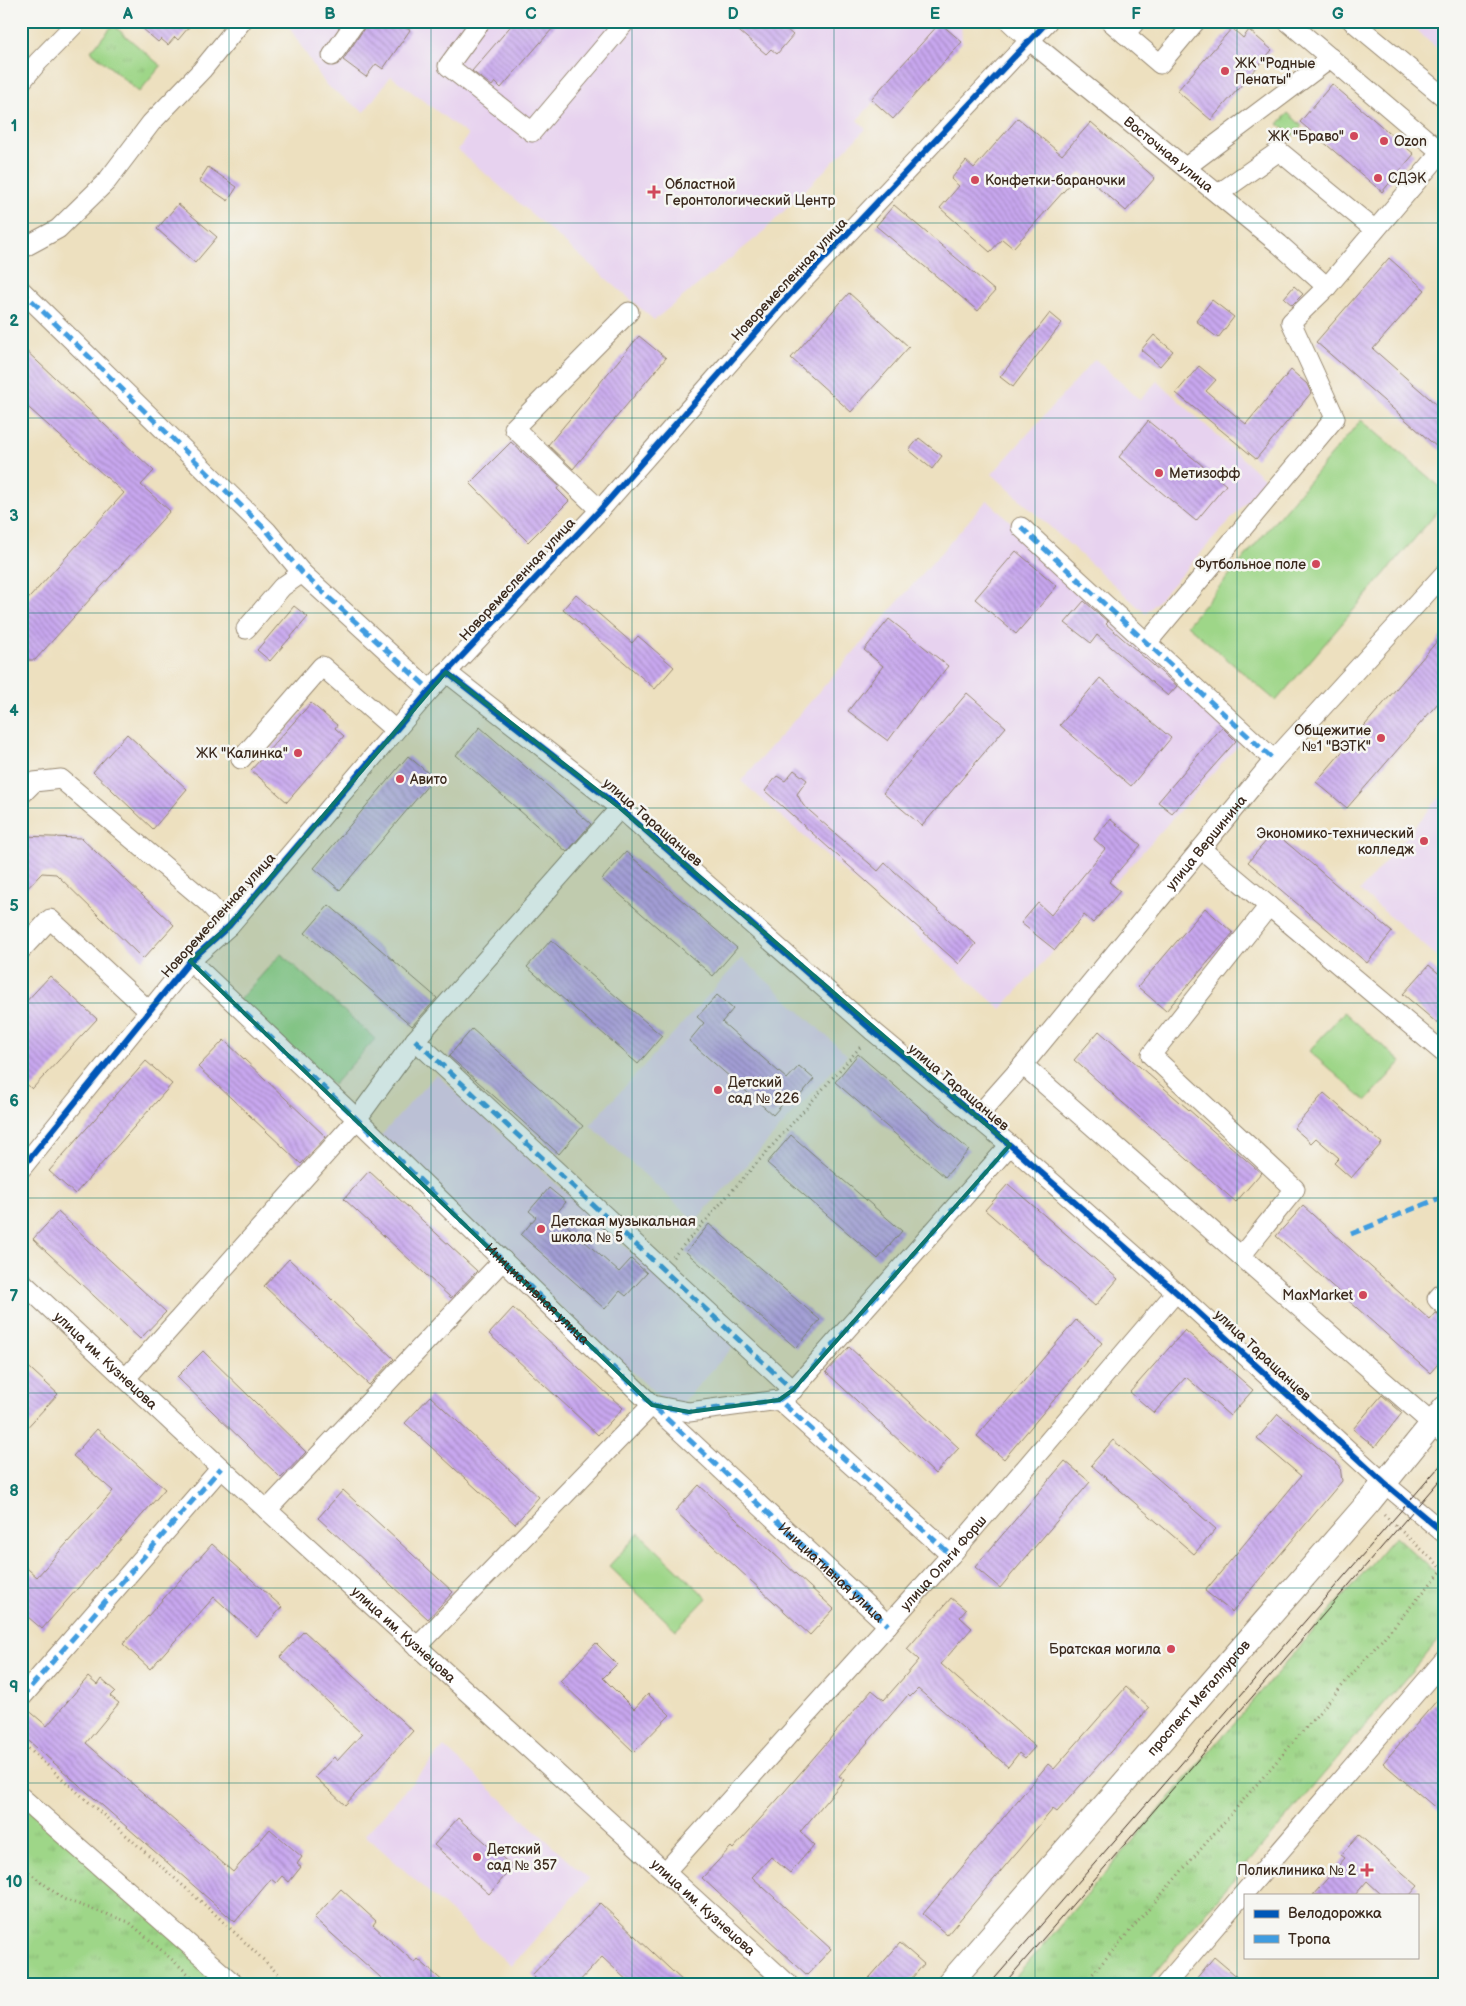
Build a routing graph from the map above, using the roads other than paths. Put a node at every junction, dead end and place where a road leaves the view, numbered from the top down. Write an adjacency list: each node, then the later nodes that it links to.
1 (78, 21): 16 (street)
2 (242, 21): 22 (street)
3 (356, 21): 14 (street)
4 (482, 21): 11 (street)
5 (1010, 21): 13 (street, Восточная улица)
6 (1048, 21): 13 (street, Новоремесленная улица)
7 (1110, 21): 12 (street)
8 (1196, 21): 12 (street)
9 (1287, 21): 15 (street)
10 (1352, 21): 17 (street)
11 (620, 23)
12 (1130, 28)
13 (1030, 41): 19 (street, Восточная улица); 26 (street, Новоремесленная улица)
14 (332, 56)
15 (1331, 58): 18 (street); 19 (street)
16 (21, 82)
17 (1442, 91)
18 (1443, 150): 21 (street)
19 (1186, 167): 20 (street, Восточная улица)
20 (1218, 194): 21 (street); 23 (street, Восточная улица)
21 (1375, 230): 23 (street)
22 (21, 249)
23 (1327, 287): 31 (street)
24 (21, 290): 28 (street)
25 (629, 312): 26 (street)
26 (600, 510): 32 (street, Новоремесленная улица)
27 (1021, 528): 31 (street)
28 (302, 572): 30 (street); 33 (street)
29 (1445, 573): 36 (street, улица Вершинина)
30 (246, 629)
31 (1146, 644): 36 (street)
32 (446, 672): 33 (street, Новоремесленная улица); 38 (street, улица Таращанцев)
33 (430, 690): 34 (street, Новоремесленная улица)
34 (396, 730): 35 (street); 41 (street, Новоремесленная улица)
35 (241, 759)
36 (1274, 760): 39 (street, улица Вершинина)
37 (21, 796): 41 (street)
38 (620, 808): 45 (street); 48 (street, улица Таращанцев)
39 (1201, 849): 40 (street); 47 (street, улица Вершинина)
40 (1269, 906): 46 (street); 52 (street)
41 (229, 926): 43 (street, Новоремесленная улица)
42 (21, 950): 44 (street)
43 (190, 962): 44 (street, Новоремесленная улица); 49 (street, Инициативная улица)
44 (150, 1012): 51 (street, Новоремесленная улица)
45 (415, 1040): 49 (street); 59 (street)
46 (1445, 1054)
47 (1023, 1065): 48 (street, улица Вершинина); 52 (street)
48 (976, 1118): 50 (street, улица Таращанцев)
49 (357, 1119): 53 (street, Инициативная улица); 58 (street)
50 (1010, 1145): 56 (street, улица Таращанцев); 59 (street)
51 (25, 1158)
52 (1241, 1256): 61 (street)
53 (503, 1260): 60 (street, Инициативная улица); 64 (street)
54 (21, 1281): 58 (street, улица им. Кузнецова)
55 (1445, 1290): 57 (street)
56 (1176, 1292): 63 (street, улица Таращанцев); 66 (street, улица Ольги Форш)
57 (1445, 1306)
58 (126, 1378): 62 (street, улица им. Кузнецова)
59 (786, 1395): 60 (street); 66 (street)
60 (652, 1405): 67 (street, Инициативная улица); 68 (street)
61 (1441, 1422): 63 (main road, проспект Металлургов)
62 (221, 1468): 64 (street, улица им. Кузнецова); 70 (street)
63 (1384, 1483): 65 (street, улица Таращанцев); 75 (main road, проспект Металлургов)
64 (267, 1510): 68 (street, улица им. Кузнецова)
65 (1445, 1534)
66 (951, 1556): 67 (street, улица Ольги Форш)
67 (888, 1625): 72 (street, улица Ольги Форш)
68 (417, 1647): 72 (street, улица им. Кузнецова)
69 (1445, 1658): 76 (street)
70 (21, 1698)
71 (21, 1796): 73 (street)
72 (665, 1872): 74 (street, улица им. Кузнецова)
73 (235, 1985)
74 (789, 1985)
75 (948, 1985)
76 (1165, 1985)

